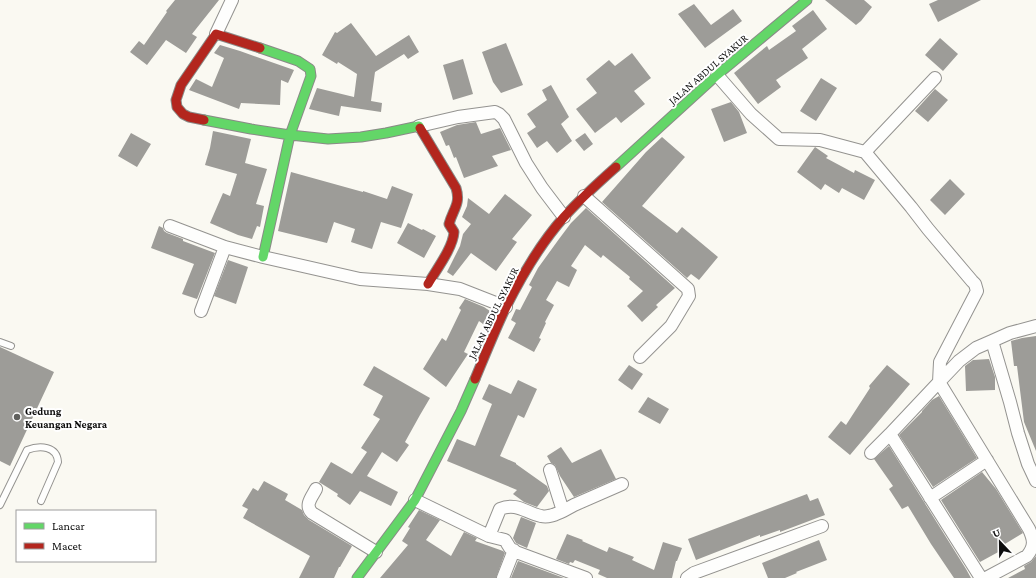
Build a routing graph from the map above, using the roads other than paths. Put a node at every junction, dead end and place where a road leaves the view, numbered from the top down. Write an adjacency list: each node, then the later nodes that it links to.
1 (232, 0): 3 (street)
2 (807, 0): 4 (street, JALAN ABDUL SYAKUR)
3 (216, 34): 7 (street); 7 (street)
4 (717, 75): 8 (street); 9 (street, JALAN ABDUL SYAKUR)
5 (935, 78): 8 (street)
6 (419, 126): 7 (street); 10 (street); 14 (street)
7 (290, 135): 13 (street)
8 (865, 152): 22 (street)
9 (584, 196): 10 (street, JALAN ABDUL SYAKUR); 21 (street)
10 (564, 217): 15 (street, JALAN ABDUL SYAKUR)
11 (170, 226): 12 (street)
12 (225, 248): 13 (street); 16 (street)
13 (263, 258): 14 (street)
14 (428, 284): 15 (street)
15 (506, 307): 31 (street, JALAN ABDUL SYAKUR)
16 (201, 311)
17 (1036, 326): 18 (street)
18 (992, 341): 22 (street); 27 (street)
19 (0, 342): 20 (lane)
20 (11, 346)
21 (640, 357)
22 (939, 382): 23 (street); 25 (street)
23 (890, 434): 24 (street); 30 (street)
24 (871, 453)
25 (987, 460): 30 (street); 44 (street)
26 (550, 470): 34 (street)
27 (1036, 481)
28 (622, 484): 34 (street)
29 (316, 489): 38 (street)
30 (930, 498): 43 (street)
31 (415, 500): 36 (street); 38 (street, JALAN ABDUL SYAKUR)
32 (42, 501): 33 (lane)
33 (0, 506)
34 (563, 512): 36 (street)
35 (822, 526): 42 (street)
36 (489, 536): 37 (street)
37 (514, 550): 39 (street); 41 (street)
38 (376, 552): 40 (street, JALAN ABDUL SYAKUR)
39 (579, 577)
40 (358, 578)
41 (502, 578)
42 (687, 578)
43 (981, 578)
44 (986, 578)

